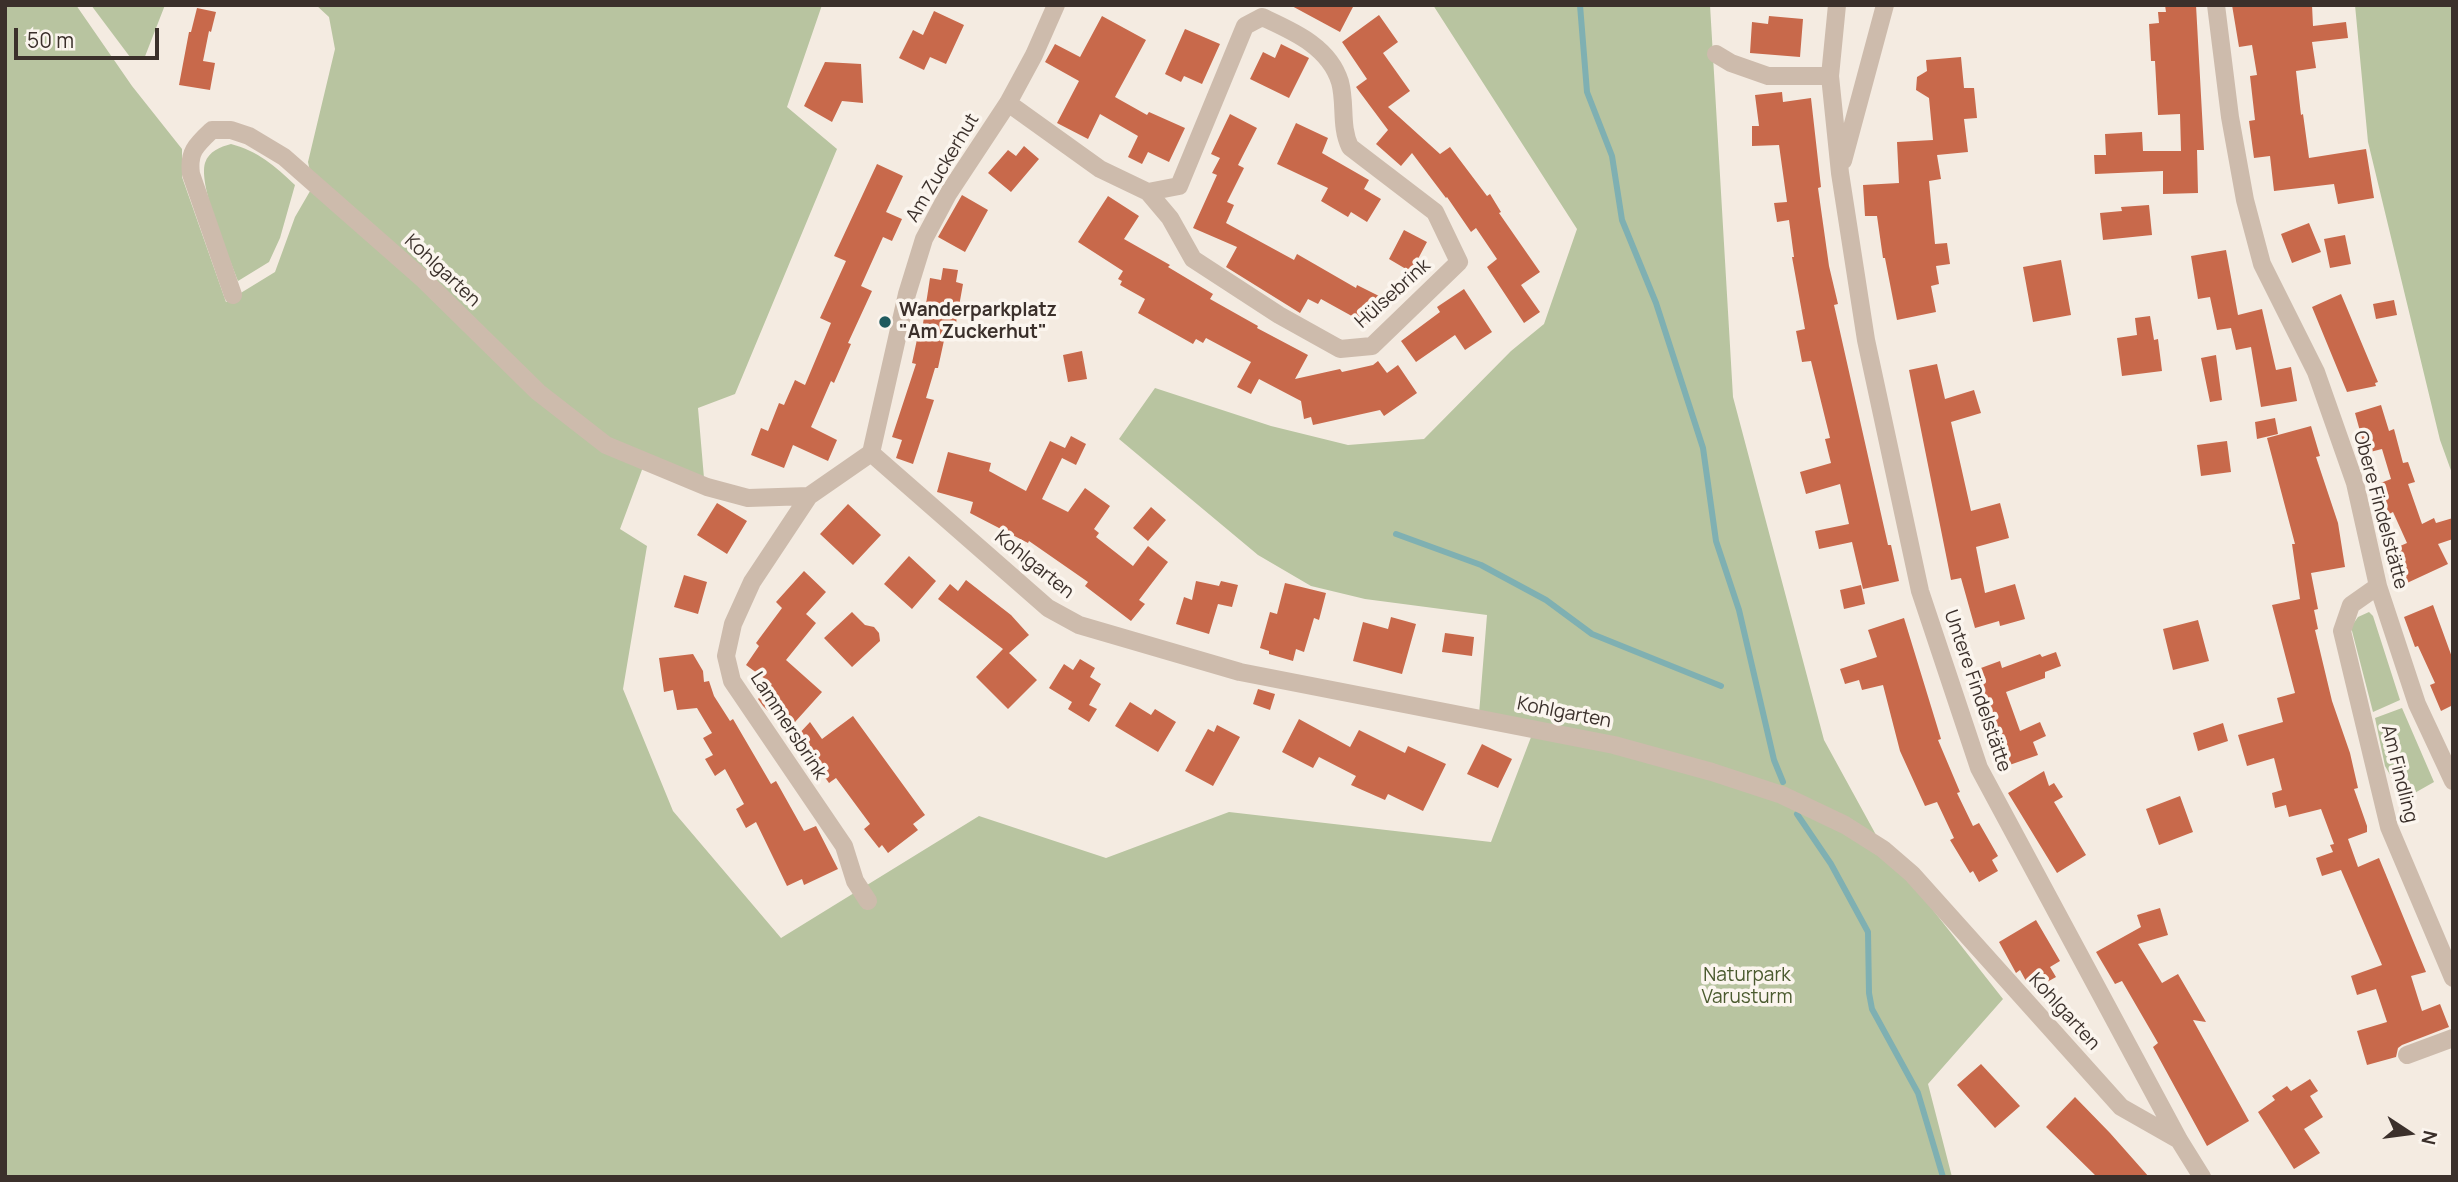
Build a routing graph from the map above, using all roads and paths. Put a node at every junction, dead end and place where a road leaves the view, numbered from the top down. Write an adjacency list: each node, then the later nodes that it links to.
1 (1056, 5): 7 (street, Am Zuckerhut)
2 (1837, 5): 6 (street, Untere Findelstätte)
3 (1885, 5): 8 (street, Untere Findelstätte)
4 (2216, 5): 13 (street, Obere Findelstätte)
5 (1716, 54): 6 (street)
6 (1830, 75): 8 (street, Untere Findelstätte)
7 (1008, 103): 9 (street, Hülsebrink); 11 (street, Am Zuckerhut)
8 (1840, 173): 19 (street, Untere Findelstätte)
9 (1148, 192): 9 (street, Hülsebrink)
10 (233, 295): 12 (street, Kohlgarten)
11 (871, 453): 12 (street); 19 (street, Kohlgarten)
12 (808, 496): 15 (street, Lammersbrink)
13 (2378, 586): 14 (street, Obere Findelstätte); 16 (street, Am Findling)
14 (2453, 781)
15 (868, 901)
16 (2453, 978)
17 (2453, 1038): 18 (street)
18 (2407, 1055)
19 (2179, 1140): 20 (street, Untere Findelstätte)
20 (2202, 1177)

